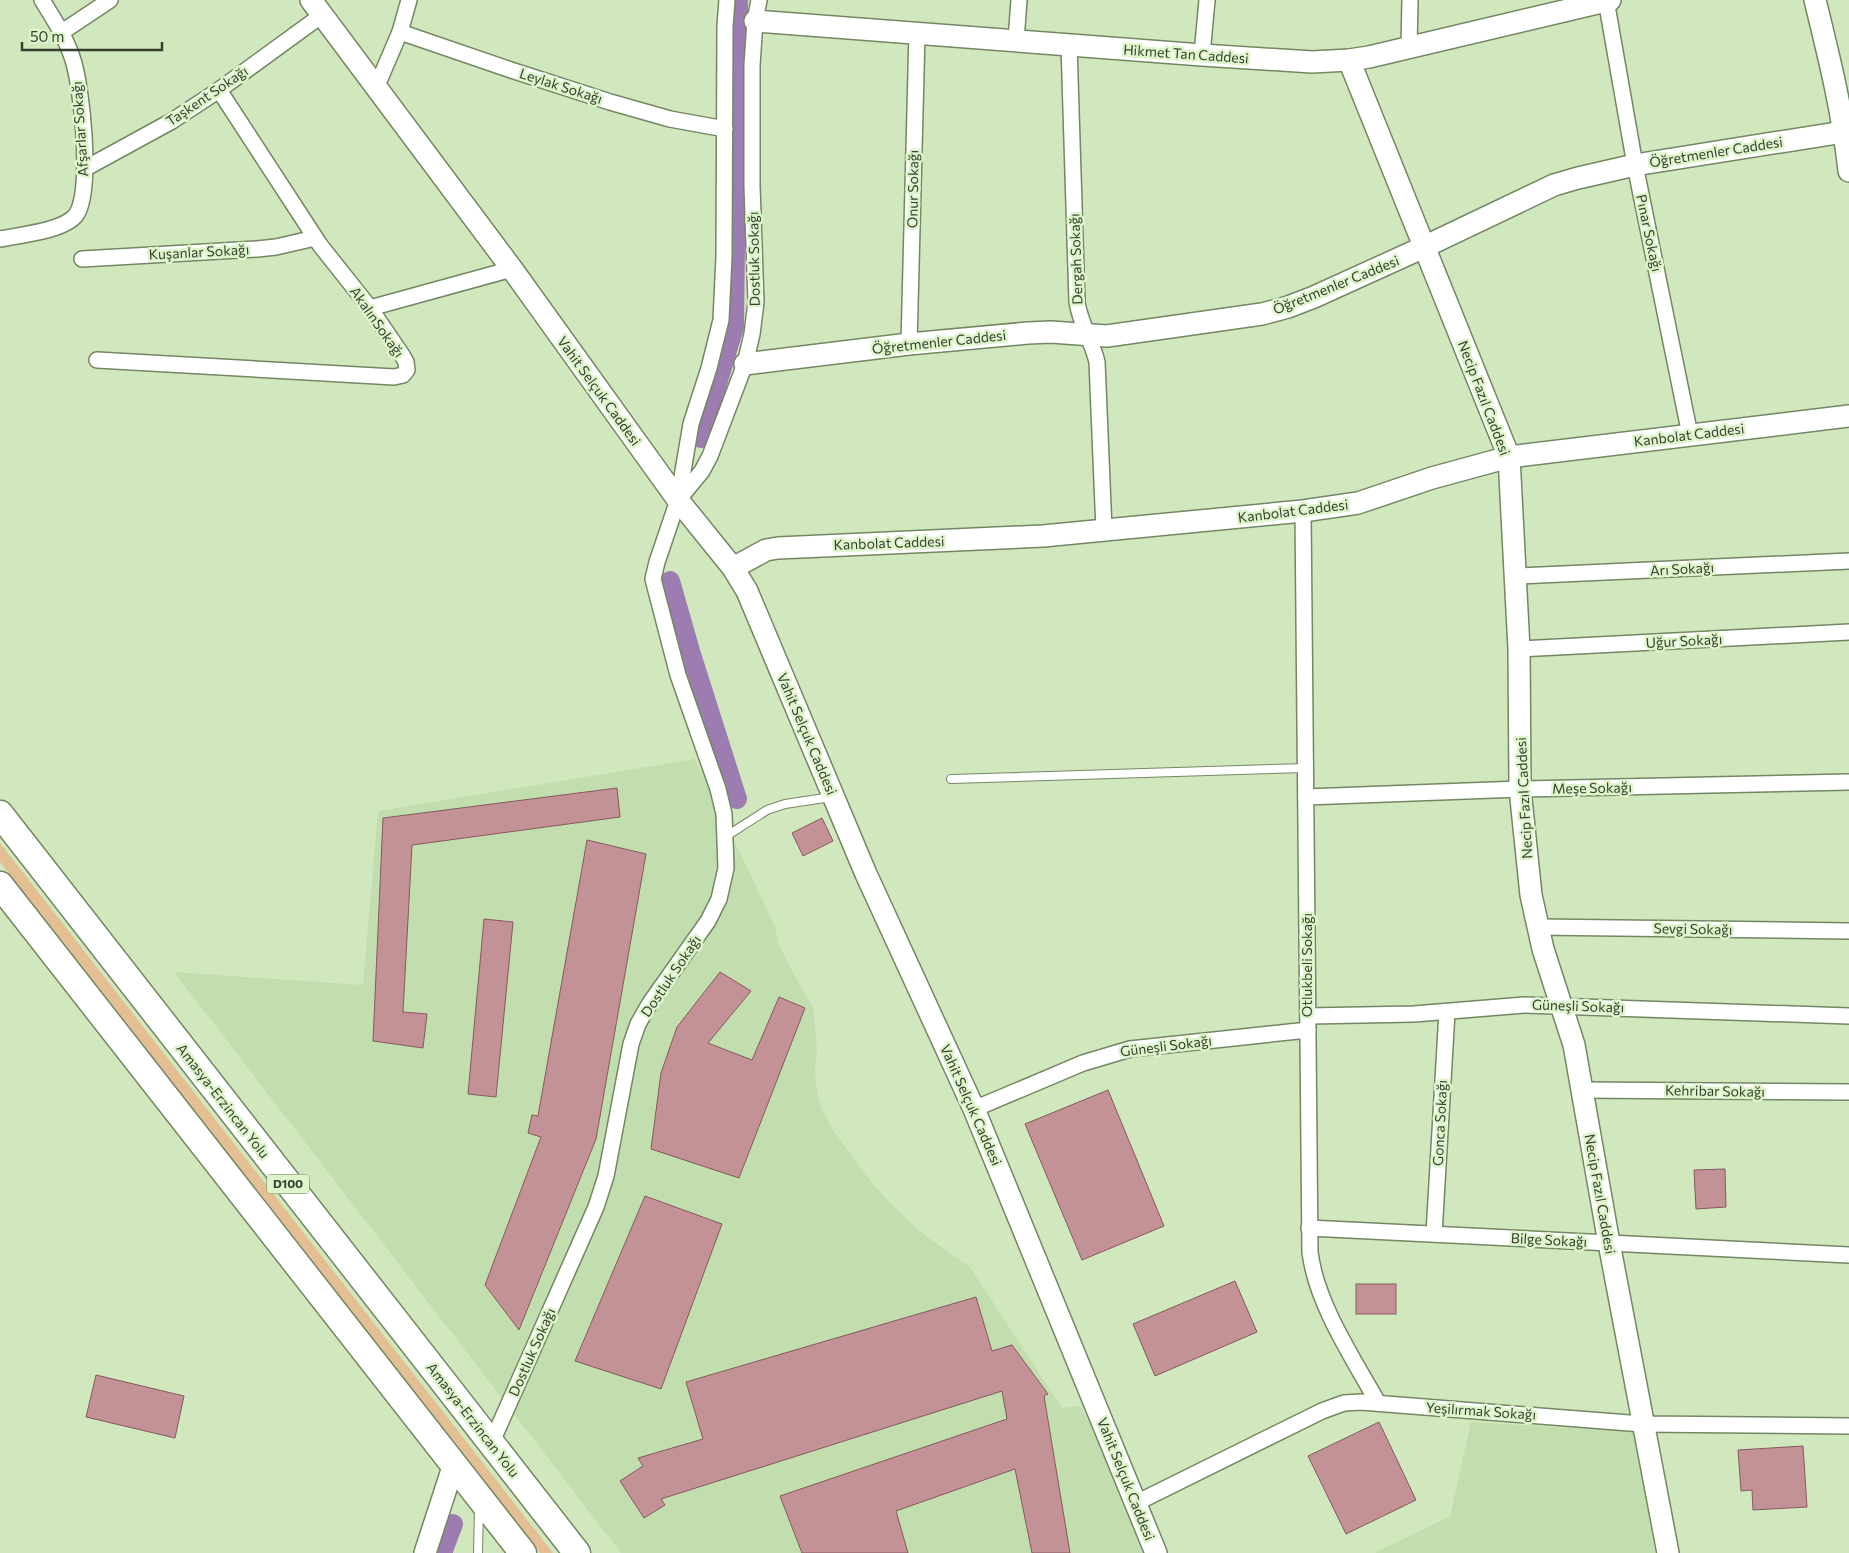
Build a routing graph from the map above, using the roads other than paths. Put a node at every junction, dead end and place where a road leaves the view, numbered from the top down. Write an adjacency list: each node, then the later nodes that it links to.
1 (42, 0): 13 (street, Afşarlar Sokağı)
2 (110, 0): 13 (street)
3 (410, 0): 14 (street)
4 (727, 0): 23 (street, Dostluk Sokağı)
5 (1019, 0): 16 (street)
6 (1208, 0): 19 (street)
7 (1410, 0): 18 (street)
8 (1606, 0): 9 (street, Hikmet Tan Caddesi); 18 (street, Hikmet Tan Caddesi); 25 (street, Pınar Sokağı)
9 (1610, 0)
10 (1815, 0): 24 (street)
11 (317, 7): 21 (street, Vahit Selçuk Caddesi); 22 (street, Taşkent Sokağı)
12 (757, 10): 15 (street, Hikmet Tan Caddesi); 37 (street, Dostluk Sokağı)
13 (62, 32): 26 (street, Afşarlar Sokağı)
14 (400, 32): 21 (street); 23 (street, Leylak Sokağı)
15 (917, 33): 16 (street, Hikmet Tan Caddesi); 35 (street, Onur Sokağı)
16 (1016, 41): 17 (street, Hikmet Tan Caddesi)
17 (1069, 45): 19 (street, Hikmet Tan Caddesi); 34 (street, Dergah Sokağı)
18 (1409, 47): 20 (street, Hikmet Tan Caddesi)
19 (1202, 55): 20 (street, Hikmet Tan Caddesi)
20 (1348, 60): 30 (street, Necip Fazıl Caddesi)
21 (376, 88): 32 (street, Vahit Selçuk Caddesi)
22 (218, 90): 26 (street, Taşkent Sokağı); 28 (street, AkalınSokağı)
23 (725, 129): 41 (street, Dostluk Sokağı)
24 (1847, 131): 25 (street, Öğretmenler Caddesi); 27 (street)
25 (1635, 165): 30 (street, Öğretmenler Caddesi); 39 (street, Pınar Sokağı)
26 (86, 168): 29 (street, Afşarlar Sokağı)
27 (1849, 171)
28 (315, 238): 31 (street, Kuşanlar Sokağı); 33 (street, AkalınSokağı)
29 (0, 239)
30 (1424, 247): 34 (street, Öğretmenler Caddesi); 40 (street, Necip Fazıl Caddesi)
31 (82, 258)
32 (512, 269): 33 (street); 41 (street, Vahit Selçuk Caddesi)
33 (370, 308): 36 (street, AkalınSokağı)
34 (1088, 335): 35 (street, Öğretmenler Caddesi); 43 (street, Dergah Sokağı)
35 (909, 344): 37 (street, Öğretmenler Caddesi)
36 (97, 360)
37 (745, 364): 41 (street, Dostluk Sokağı)
38 (1849, 416): 39 (street, Kanbolat Caddesi)
39 (1690, 435): 40 (street, Kanbolat Caddesi)
40 (1509, 457): 42 (street, Kanbolat Caddesi); 46 (street, Necip Fazıl Caddesi)
41 (678, 500): 45 (street, Vahit Selçuk Caddesi); 56 (street, Dostluk Sokağı)
42 (1303, 511): 43 (street, Kanbolat Caddesi); 49 (street, Otlukbeli Sokağı)
43 (1104, 530): 45 (street, Kanbolat Caddesi)
44 (1849, 561): 46 (street, Arı Sokağı)
45 (733, 568): 53 (street, Vahit Selçuk Caddesi)
46 (1516, 576): 48 (street, Necip Fazıl Caddesi)
47 (1849, 632): 48 (street, Uğur Sokağı)
48 (1519, 649): 52 (street, Necip Fazıl Caddesi)
49 (1306, 768): 50 (lane); 54 (street, Otlukbeli Sokağı)
50 (951, 779)
51 (1849, 782): 52 (street, Meşe Sokağı)
52 (1520, 789): 54 (street, Meşe Sokağı); 58 (street, Necip Fazıl Caddesi)
53 (833, 797): 56 (lane); 66 (street, Vahit Selçuk Caddesi)
54 (1306, 797): 63 (street, Otlukbeli Sokağı)
55 (0, 814): 74 (highway, Amasya-Erzincan Yolu / D100)
56 (725, 838): 74 (street, Dostluk Sokağı)
57 (0, 885): 75 (highway, D100)
58 (1538, 926): 59 (street, Sevgi Sokağı); 60 (street, Necip Fazıl Caddesi)
59 (1849, 931)
60 (1562, 1005): 61 (street, Güneşli Sokağı); 62 (street, Güneşli Sokağı); 64 (street, Necip Fazıl Caddesi)
61 (1446, 1012): 63 (street, Güneşli Sokağı); 68 (street, Gonca Sokağı)
62 (1849, 1016)
63 (1308, 1023): 66 (street, Güneşli Sokağı); 67 (street, Otlukbeli Sokağı)
64 (1581, 1090): 65 (street, Kehribar Sokağı); 69 (street, Necip Fazıl Caddesi)
65 (1849, 1092)
66 (974, 1109): 77 (street, Vahit Selçuk Caddesi)
67 (1310, 1228): 68 (street, Bilge Sokağı); 71 (street, Otlukbeli Sokağı)
68 (1434, 1234): 69 (street, Bilge Sokağı)
69 (1609, 1243): 70 (street, Bilge Sokağı); 72 (street, Necip Fazıl Caddesi)
70 (1849, 1255)
71 (1378, 1403): 72 (street, Yeşilırmak Sokağı); 77 (street, Yeşilırmak Sokağı)
72 (1642, 1424): 73 (street, Yeşilırmak Sokağı); 83 (street, Necip Fazıl Caddesi)
73 (1849, 1426)
74 (491, 1444): 81 (highway, Amasya-Erzincan Yolu / D100)
75 (454, 1464): 76 (highway, D100); 78 (street)
76 (480, 1496): 79 (lane); 80 (highway, D100)
77 (1136, 1503): 82 (street, Vahit Selçuk Caddesi)
78 (425, 1553)
79 (478, 1553)
80 (523, 1553)
81 (577, 1553)
82 (1156, 1553)
83 (1668, 1553)

